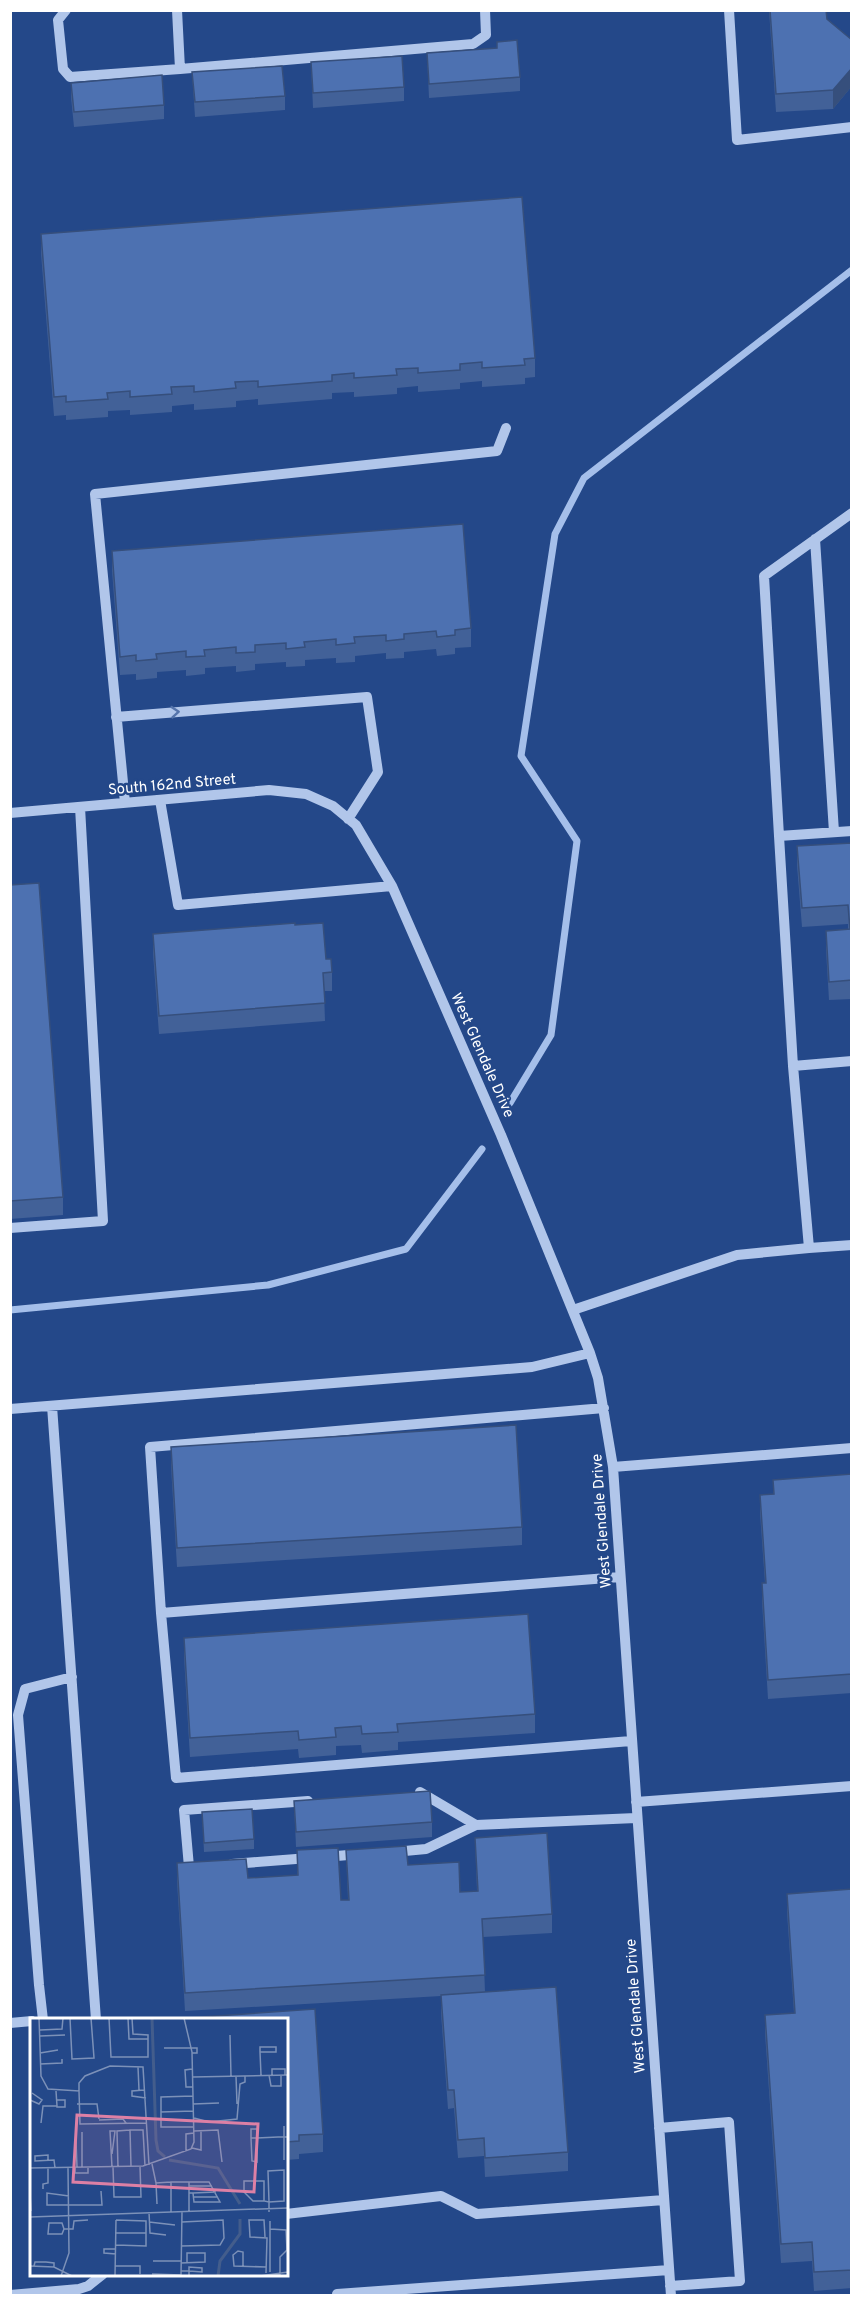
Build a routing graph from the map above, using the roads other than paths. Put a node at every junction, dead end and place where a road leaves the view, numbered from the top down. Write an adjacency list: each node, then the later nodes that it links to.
1 (66, 10): 5 (street)
2 (177, 10): 5 (street)
3 (485, 10): 5 (street)
4 (729, 10): 6 (street)
5 (180, 69)
6 (852, 127)
7 (506, 428): 10 (street)
8 (852, 513): 9 (street)
9 (815, 539): 18 (street); 19 (street)
10 (116, 717): 12 (street); 16 (street, one-way to 16)
11 (160, 800): 12 (street, South 162nd Street); 13 (street, South 162nd Street); 20 (street)
12 (125, 803): 14 (street, South 162nd Street)
13 (333, 806): 16 (street, West Glendale Drive)
14 (80, 807): 15 (street, South 162nd Street); 23 (street)
15 (10, 813)
16 (348, 819): 20 (street, West Glendale Drive)
17 (852, 831): 18 (street)
18 (834, 832): 19 (street)
19 (779, 836): 22 (street)
20 (392, 886): 26 (street, West Glendale Drive)
21 (852, 1061): 22 (street)
22 (793, 1066): 25 (street)
23 (10, 1228)
24 (852, 1245): 25 (street)
25 (809, 1248): 26 (street)
26 (573, 1310): 27 (street, West Glendale Drive)
27 (590, 1353): 28 (street); 29 (street, West Glendale Drive)
28 (52, 1406): 30 (street); 35 (street)
29 (604, 1408): 32 (street, West Glendale Drive); 34 (street)
30 (10, 1409)
31 (852, 1448): 32 (street)
32 (613, 1467): 33 (street, West Glendale Drive)
33 (620, 1577): 34 (street); 36 (street, West Glendale Drive)
34 (161, 1613): 36 (street)
35 (72, 1677): 47 (street); 48 (street)
36 (631, 1741): 40 (street, West Glendale Drive)
37 (852, 1786): 40 (street)
38 (408, 1793): 42 (street)
39 (314, 1800): 46 (street)
40 (636, 1802): 41 (street, West Glendale Drive)
41 (636, 1818): 42 (street); 51 (street, West Glendale Drive)
42 (476, 1825): 43 (street)
43 (378, 1853)
44 (367, 1854): 45 (street)
45 (225, 1864)
46 (213, 1865)
47 (43, 2018)
48 (96, 2018)
49 (30, 2021): 50 (street)
50 (10, 2023)
51 (659, 2128): 52 (street, West Glendale Drive); 56 (street)
52 (664, 2200): 53 (street); 54 (street, West Glendale Drive)
53 (288, 2214)
54 (669, 2270): 56 (street, West Glendale Drive); 57 (street)
55 (100, 2276): 58 (street)
56 (670, 2291)
57 (337, 2294)
58 (10, 2295)

